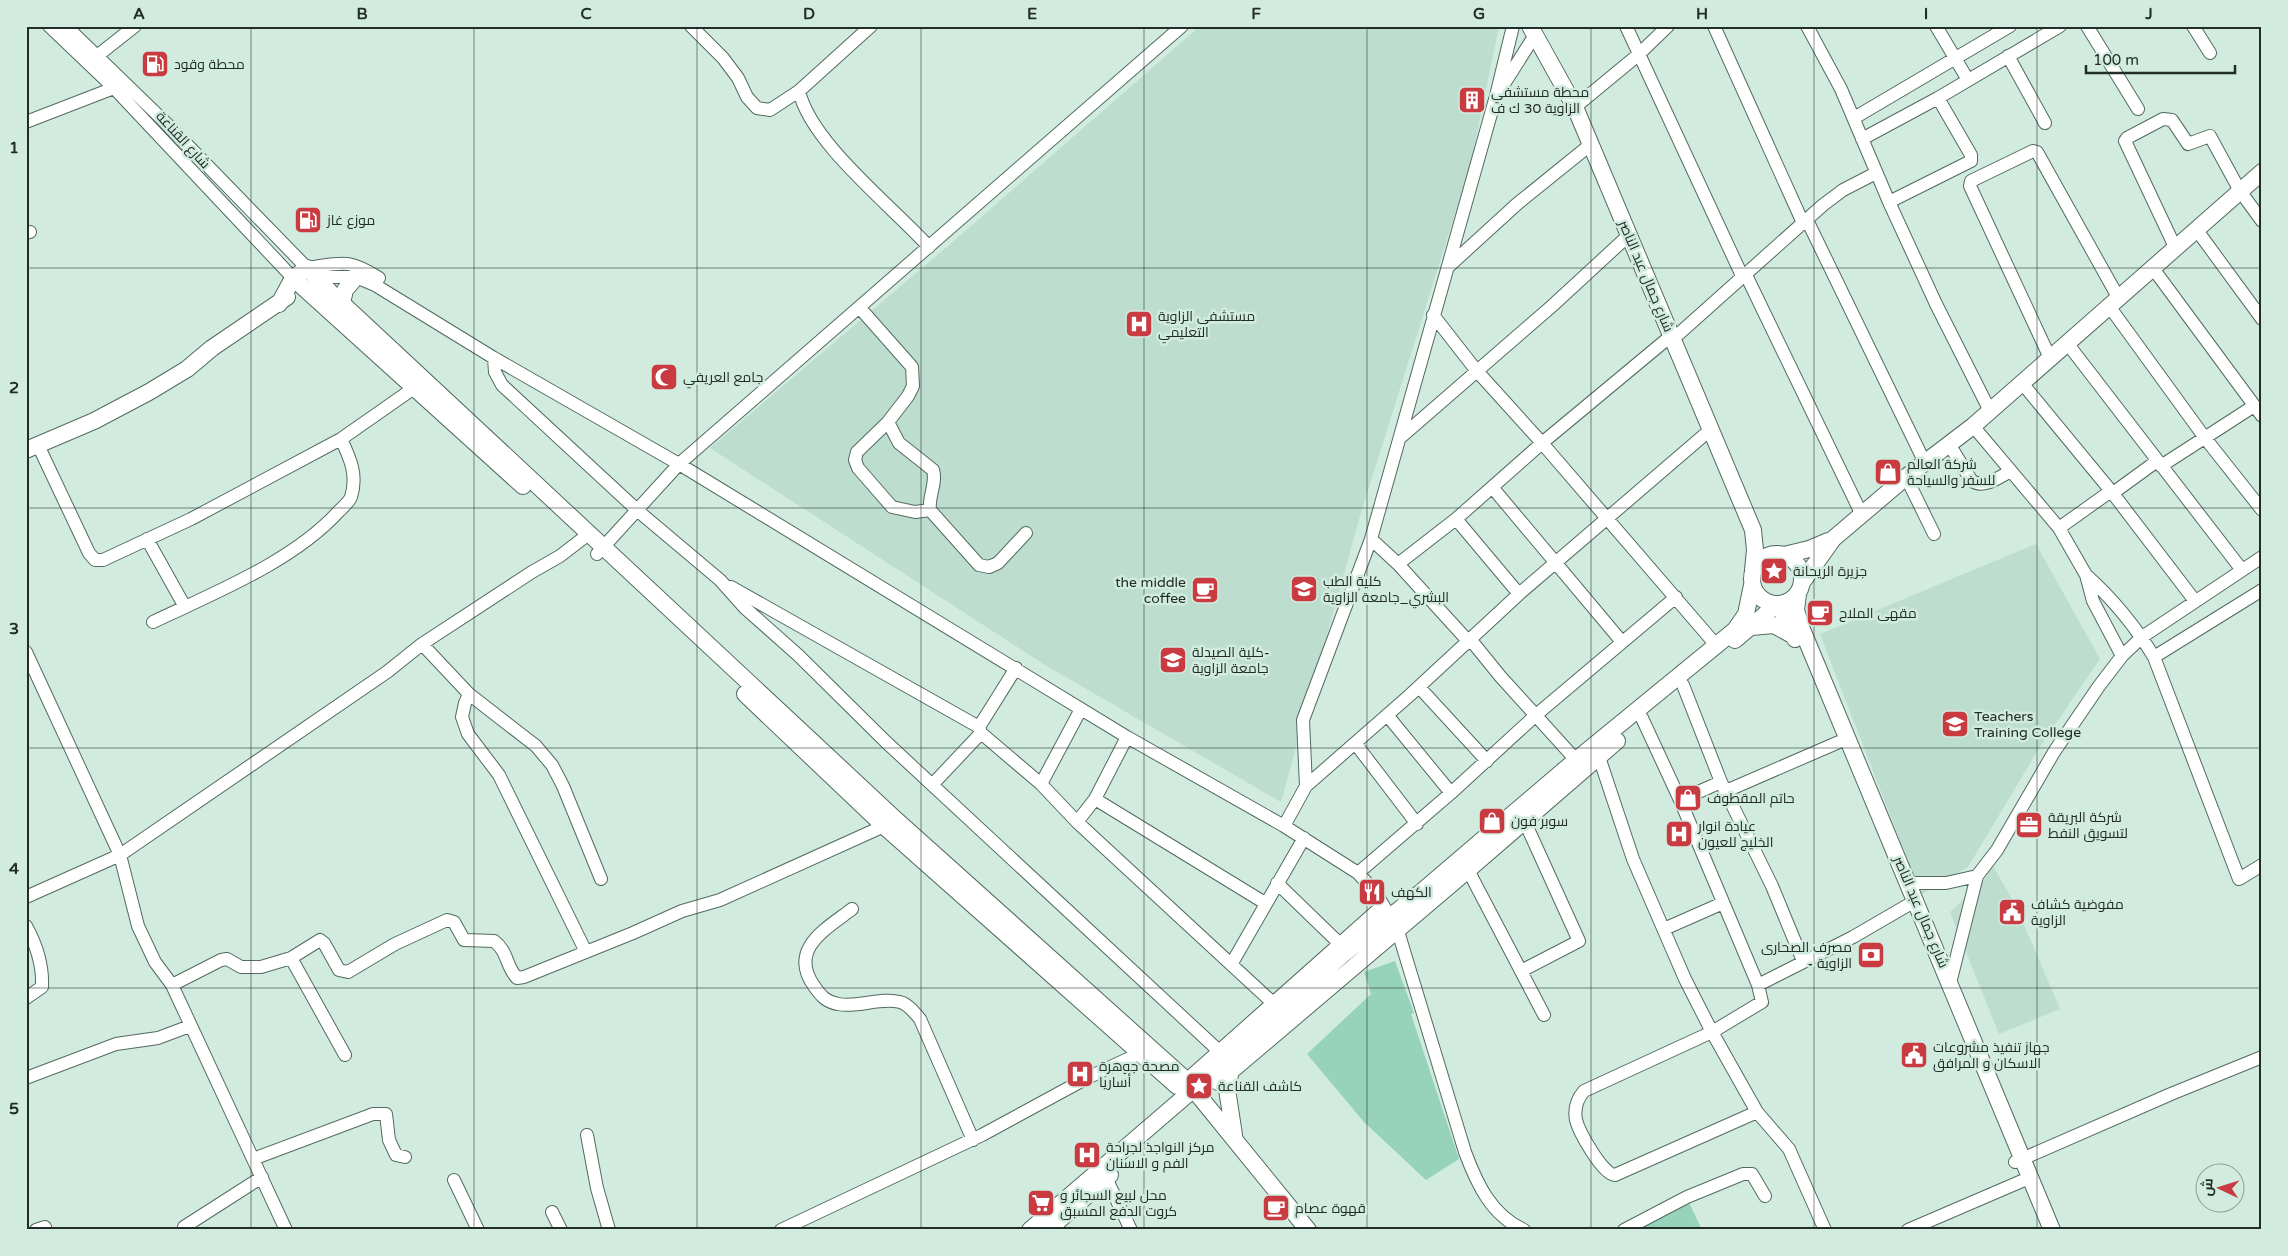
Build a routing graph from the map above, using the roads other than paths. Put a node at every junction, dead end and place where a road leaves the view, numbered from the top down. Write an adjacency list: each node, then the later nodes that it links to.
1 (49, 26): 24 (street, شارع القناعة)
2 (66, 26): 20 (street, شارع القناعة)
3 (136, 26): 20 (street)
4 (691, 26): 25 (street)
5 (871, 26): 25 (street)
6 (1182, 26): 44 (street)
7 (1513, 26): 26 (street)
8 (1626, 26): 19 (street)
9 (1668, 26): 19 (street)
10 (1714, 26): 39 (street)
11 (1807, 26): 30 (street)
12 (1936, 26): 22 (street)
13 (2010, 26): 22 (street)
14 (2060, 26): 21 (street)
15 (2087, 26): 29 (street)
16 (2193, 26): 18 (street)
17 (1532, 31): 26 (street); 28 (main road, شارع جمال عبد الناصر)
18 (2210, 53)
19 (1638, 55): 28 (street); 48 (street)
20 (97, 56): 47 (street, شارع القناعة)
21 (2008, 56): 23 (street); 32 (street)
22 (1955, 58): 23 (street); 30 (street)
23 (1968, 80): 27 (street)
24 (114, 88): 31 (street); 50 (street, شارع القناعة)
25 (799, 91): 44 (street)
26 (1496, 96): 45 (street)
27 (1938, 98): 33 (street); 38 (street)
28 (1575, 107): 34 (main road, شارع جمال عبد الناصر)
29 (2138, 109)
30 (1854, 118): 33 (street)
31 (26, 122)
32 (2045, 123)
33 (1862, 139): 36 (street)
34 (1590, 145): 42 (main road, شارع جمال عبد الناصر); 45 (street)
35 (2262, 172): 37 (main road)
36 (1876, 173): 38 (street); 39 (street)
37 (2240, 191): 40 (street); 41 (main road); 43 (street)
38 (1889, 202): 64 (street)
39 (1805, 222): 48 (street); 75 (street)
40 (2262, 222)
41 (2196, 229): 43 (main road); 56 (street)
42 (1629, 235): 57 (main road, شارع جمال عبد الناصر); 61 (street)
43 (2176, 246): 46 (main road)
44 (928, 247): 53 (street)
45 (1448, 267): 55 (street)
46 (2152, 267): 51 (main road); 65 (street)
47 (311, 272): 49 (street); 50 (main road); 52 (main road); 54 (street)
48 (1744, 276): 57 (street); 85 (street)
49 (356, 277): 52 (main road); 54 (street)
50 (297, 282): 63 (main road); 74 (main road)
51 (2114, 301): 58 (main road); 60 (street); 70 (street)
52 (342, 303): 92 (main road)
53 (860, 307): 66 (street); 77 (street)
54 (423, 314): 59 (street)
55 (1433, 315): 61 (street); 69 (street)
56 (2262, 319)
57 (1672, 337): 68 (main road, شارع جمال عبد الناصر); 72 (street)
58 (2067, 343): 60 (main road); 76 (street)
59 (494, 358): 77 (street); 84 (street)
60 (2050, 358): 62 (main road)
61 (1476, 370): 69 (street); 72 (street)
62 (2022, 383): 64 (main road); 81 (street)
63 (414, 388): 71 (street); 92 (main road)
64 (1990, 410): 67 (main road)
65 (2258, 410): 70 (street)
66 (888, 422): 82 (street); 82 (street)
67 (1973, 426): 73 (main road); 78 (street)
68 (1710, 430): 86 (street); 89 (main road, شارع جمال عبد الناصر)
69 (1400, 437): 94 (street)
70 (2205, 438): 76 (street); 83 (street)
71 (341, 439): 93 (street); 111 (street)
72 (1542, 443): 80 (street); 86 (street)
73 (1949, 444): 75 (main road); 78 (street)
74 (32, 448): 93 (street)
75 (1925, 463): 79 (main road)
76 (2159, 463): 81 (street); 101 (street)
77 (679, 464): 84 (street); 123 (street)
78 (2011, 471): 88 (street)
79 (1906, 477): 85 (main road); 91 (street)
80 (1492, 487): 87 (street); 99 (street)
81 (2112, 492): 88 (street); 109 (street)
82 (930, 510): 90 (street)
83 (2262, 510)
84 (638, 511): 96 (street); 104 (street)
85 (1861, 514): 95 (main road)
86 (1607, 518): 99 (street); 108 (street)
87 (1456, 519): 100 (street); 107 (street)
88 (2059, 528): 102 (street)
89 (1753, 530): 97 (main road, شارع جمال عبد الناصر); 103 (main road, شارع جمال عبد الناصر)
90 (1026, 533)
91 (1934, 534)
92 (586, 537): 96 (main road); 118 (street)
93 (147, 539): 111 (street)
94 (1371, 539): 100 (street); 140 (street)
95 (1832, 539): 97 (main road); 105 (main road)
96 (601, 550): 146 (main road)
97 (1781, 554): 103 (main road); 105 (main road)
98 (2262, 558): 101 (street)
99 (1555, 563): 107 (street); 117 (street)
100 (1398, 564): 116 (street)
101 (2242, 570): 109 (street)
102 (2086, 575): 115 (street); 121 (street)
103 (1753, 578): 110 (main road); 119 (main road, شارع جمال عبد الناصر)
104 (720, 580): 131 (street); 139 (street)
105 (1800, 587): 110 (main road); 158 (main road, شارع جمال عبد الناصر)
106 (2262, 590): 122 (street)
107 (1519, 594): 116 (street)
108 (1676, 597): 117 (street); 119 (street)
109 (2195, 600): 115 (street)
110 (1778, 605): 113 (main road); 114 (main road, شارع جمال عبد الناصر)
111 (185, 607): 112 (street)
112 (153, 622)
113 (1752, 627): 114 (main road); 124 (main road)
114 (1794, 636): 133 (main road, شارع جمال عبد الناصر)
115 (2142, 637): 121 (street); 122 (street)
116 (1469, 640): 125 (street); 129 (street)
117 (1622, 642): 129 (street)
118 (422, 644): 126 (street); 151 (street)
119 (1716, 645): 136 (main road, شارع جمال عبد الناصر)
120 (26, 652): 151 (street)
121 (2122, 656): 155 (street)
122 (2154, 657): 152 (street)
123 (1016, 668): 127 (street); 131 (street)
124 (1683, 685): 130 (main road); 141 (street)
125 (1419, 687): 128 (street); 137 (street)
126 (469, 694): 156 (street); 168 (street)
127 (1082, 709): 132 (street); 138 (street)
128 (1387, 715): 134 (street); 142 (street)
129 (1536, 715): 136 (street); 137 (street)
130 (1642, 718): 135 (main road); 144 (street)
131 (980, 730): 138 (street); 139 (street)
132 (1127, 737): 143 (street); 149 (street)
133 (1840, 742): 141 (street); 161 (main road, شارع جمال عبد الناصر)
134 (1355, 743): 140 (street); 148 (street)
135 (1599, 756): 145 (main road); 166 (street)
136 (1576, 760): 164 (main road, شارع جمال عبد الناصر)
137 (1487, 761): 142 (street)
138 (1041, 784): 147 (street)
139 (932, 785): 182 (street)
140 (1306, 786): 149 (street)
141 (1724, 787): 144 (street); 170 (street)
142 (1451, 793): 148 (street)
143 (1095, 799): 147 (street); 162 (street)
144 (1680, 800): 160 (street)
145 (1524, 820): 153 (main road); 172 (street)
146 (888, 822): 168 (street); 181 (main road)
147 (1077, 822): 171 (street)
148 (1417, 824): 154 (street)
149 (1284, 826): 150 (street)
150 (1304, 838): 154 (street); 157 (street)
151 (120, 855): 159 (street); 173 (street)
152 (2262, 865)
153 (1468, 870): 164 (main road); 172 (street)
154 (1358, 874): 164 (street)
155 (1977, 876): 158 (street); 175 (street)
156 (601, 879)
157 (1277, 883): 162 (street); 167 (street)
158 (1907, 883): 161 (main road, شارع جمال عبد الناصر)
159 (26, 897)
160 (1723, 903): 166 (street); 174 (street)
161 (1912, 903): 170 (street); 175 (main road, شارع جمال عبد الناصر)
162 (1265, 904): 171 (street)
163 (852, 909): 190 (street)
164 (1389, 917): 167 (street); 185 (main road); 187 (main road); 202 (street)
165 (26, 926): 176 (street)
166 (1664, 929): 180 (street)
167 (1340, 944): 177 (street)
168 (586, 952): 169 (street)
169 (291, 958): 173 (street); 183 (street)
170 (1803, 961): 174 (street)
171 (1232, 963): 177 (street)
172 (1521, 971): 178 (street)
173 (172, 985): 179 (street)
174 (1758, 985): 180 (street)
175 (1949, 990): 194 (main road, شارع جمال عبد الناصر)
176 (26, 998)
177 (1273, 1003): 182 (street)
178 (1544, 1015)
179 (190, 1026): 186 (street); 193 (street)
180 (1712, 1032): 188 (street); 188 (street)
181 (1145, 1051): 187 (main road); 190 (street)
182 (1220, 1051): 187 (street)
183 (345, 1054)
184 (2262, 1057): 194 (street)
185 (1231, 1070): 187 (main road); 191 (main road)
186 (26, 1078)
187 (1192, 1092): 191 (main road); 196 (main road); 208 (main road); 211 (main road)
188 (1758, 1112): 214 (street)
189 (588, 1135): 206 (street)
190 (973, 1140): 207 (street)
191 (1235, 1140): 212 (main road)
192 (406, 1156): 193 (street)
193 (253, 1159): 195 (street)
194 (2019, 1160): 198 (main road, شارع جمال عبد الناصر); 217 (main road, شارع جمال عبد الناصر)
195 (262, 1177): 201 (street); 203 (street)
196 (1106, 1178): 209 (main road); 210 (street)
197 (454, 1180): 204 (street)
198 (2022, 1181): 215 (street); 216 (main road, شارع جمال عبد الناصر)
199 (1765, 1196): 213 (street)
200 (552, 1212): 205 (street)
201 (184, 1226)
202 (1517, 1228)
203 (286, 1230)
204 (478, 1230)
205 (561, 1230)
206 (609, 1230)
207 (781, 1230)
208 (1030, 1230)
209 (1048, 1230)
210 (1130, 1230)
211 (1297, 1230)
212 (1308, 1230)
213 (1624, 1230)
214 (1825, 1230)
215 (1908, 1230)
216 (2042, 1230)
217 (2052, 1230)

